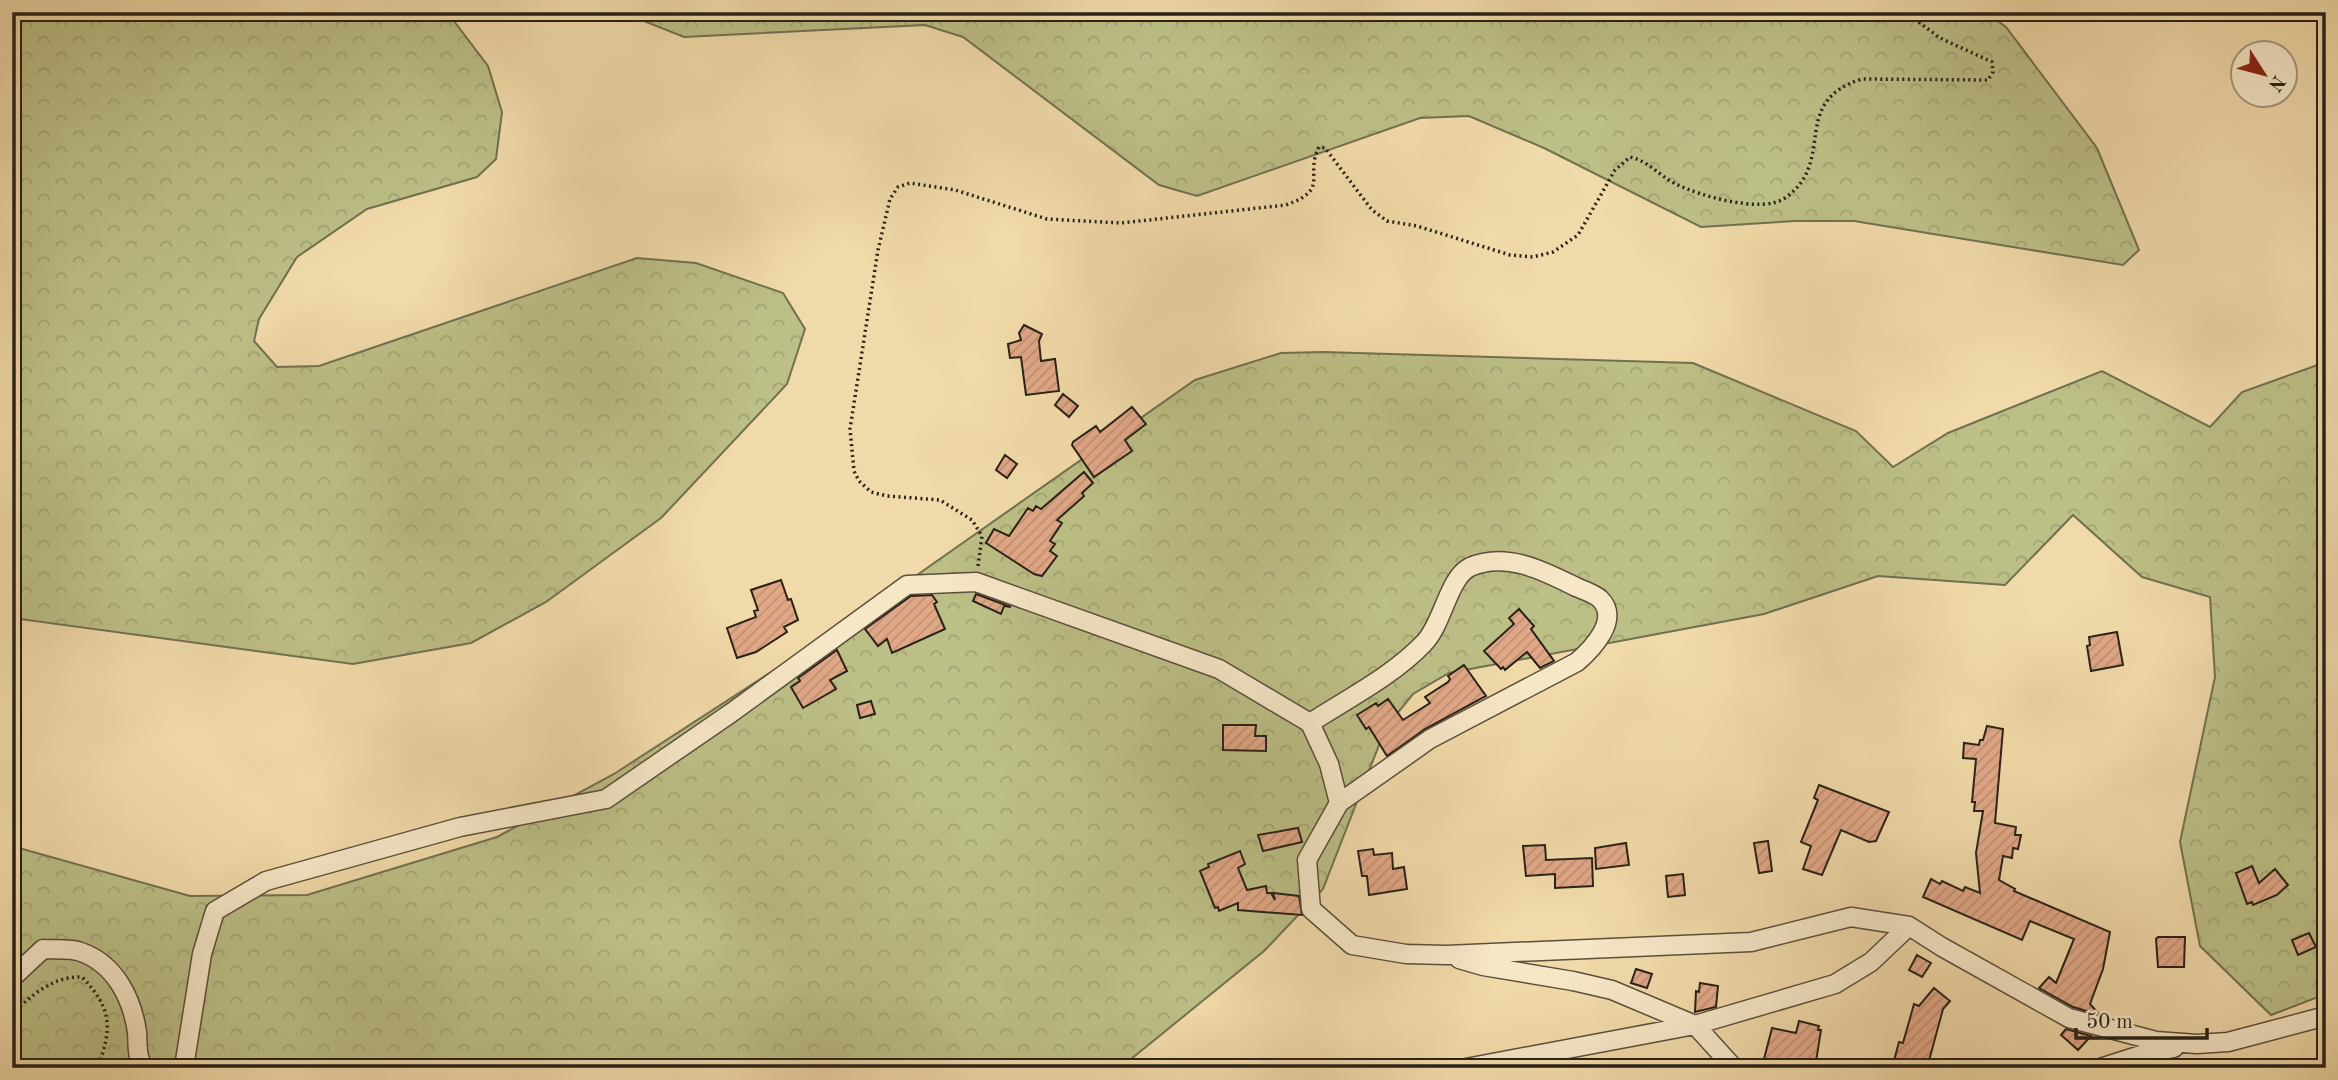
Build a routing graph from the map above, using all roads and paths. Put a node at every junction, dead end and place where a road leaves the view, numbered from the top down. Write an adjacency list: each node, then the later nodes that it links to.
1 (1905, 12): 2 (path)
2 (976, 582): 3 (street); 14 (street)
3 (1310, 723): 4 (street); 4 (street)
4 (1339, 803): 6 (street)
5 (1909, 926): 6 (street); 10 (street); 11 (street)
6 (1446, 955): 10 (street)
7 (12, 978): 13 (street)
8 (12, 1014): 12 (path)
9 (2326, 1017): 11 (street)
10 (1695, 1025): 15 (street); 16 (street)
11 (2197, 1044): 17 (street)
12 (97, 1068)
13 (145, 1068)
14 (180, 1068)
15 (1466, 1068)
16 (1734, 1068)
17 (2099, 1068)

